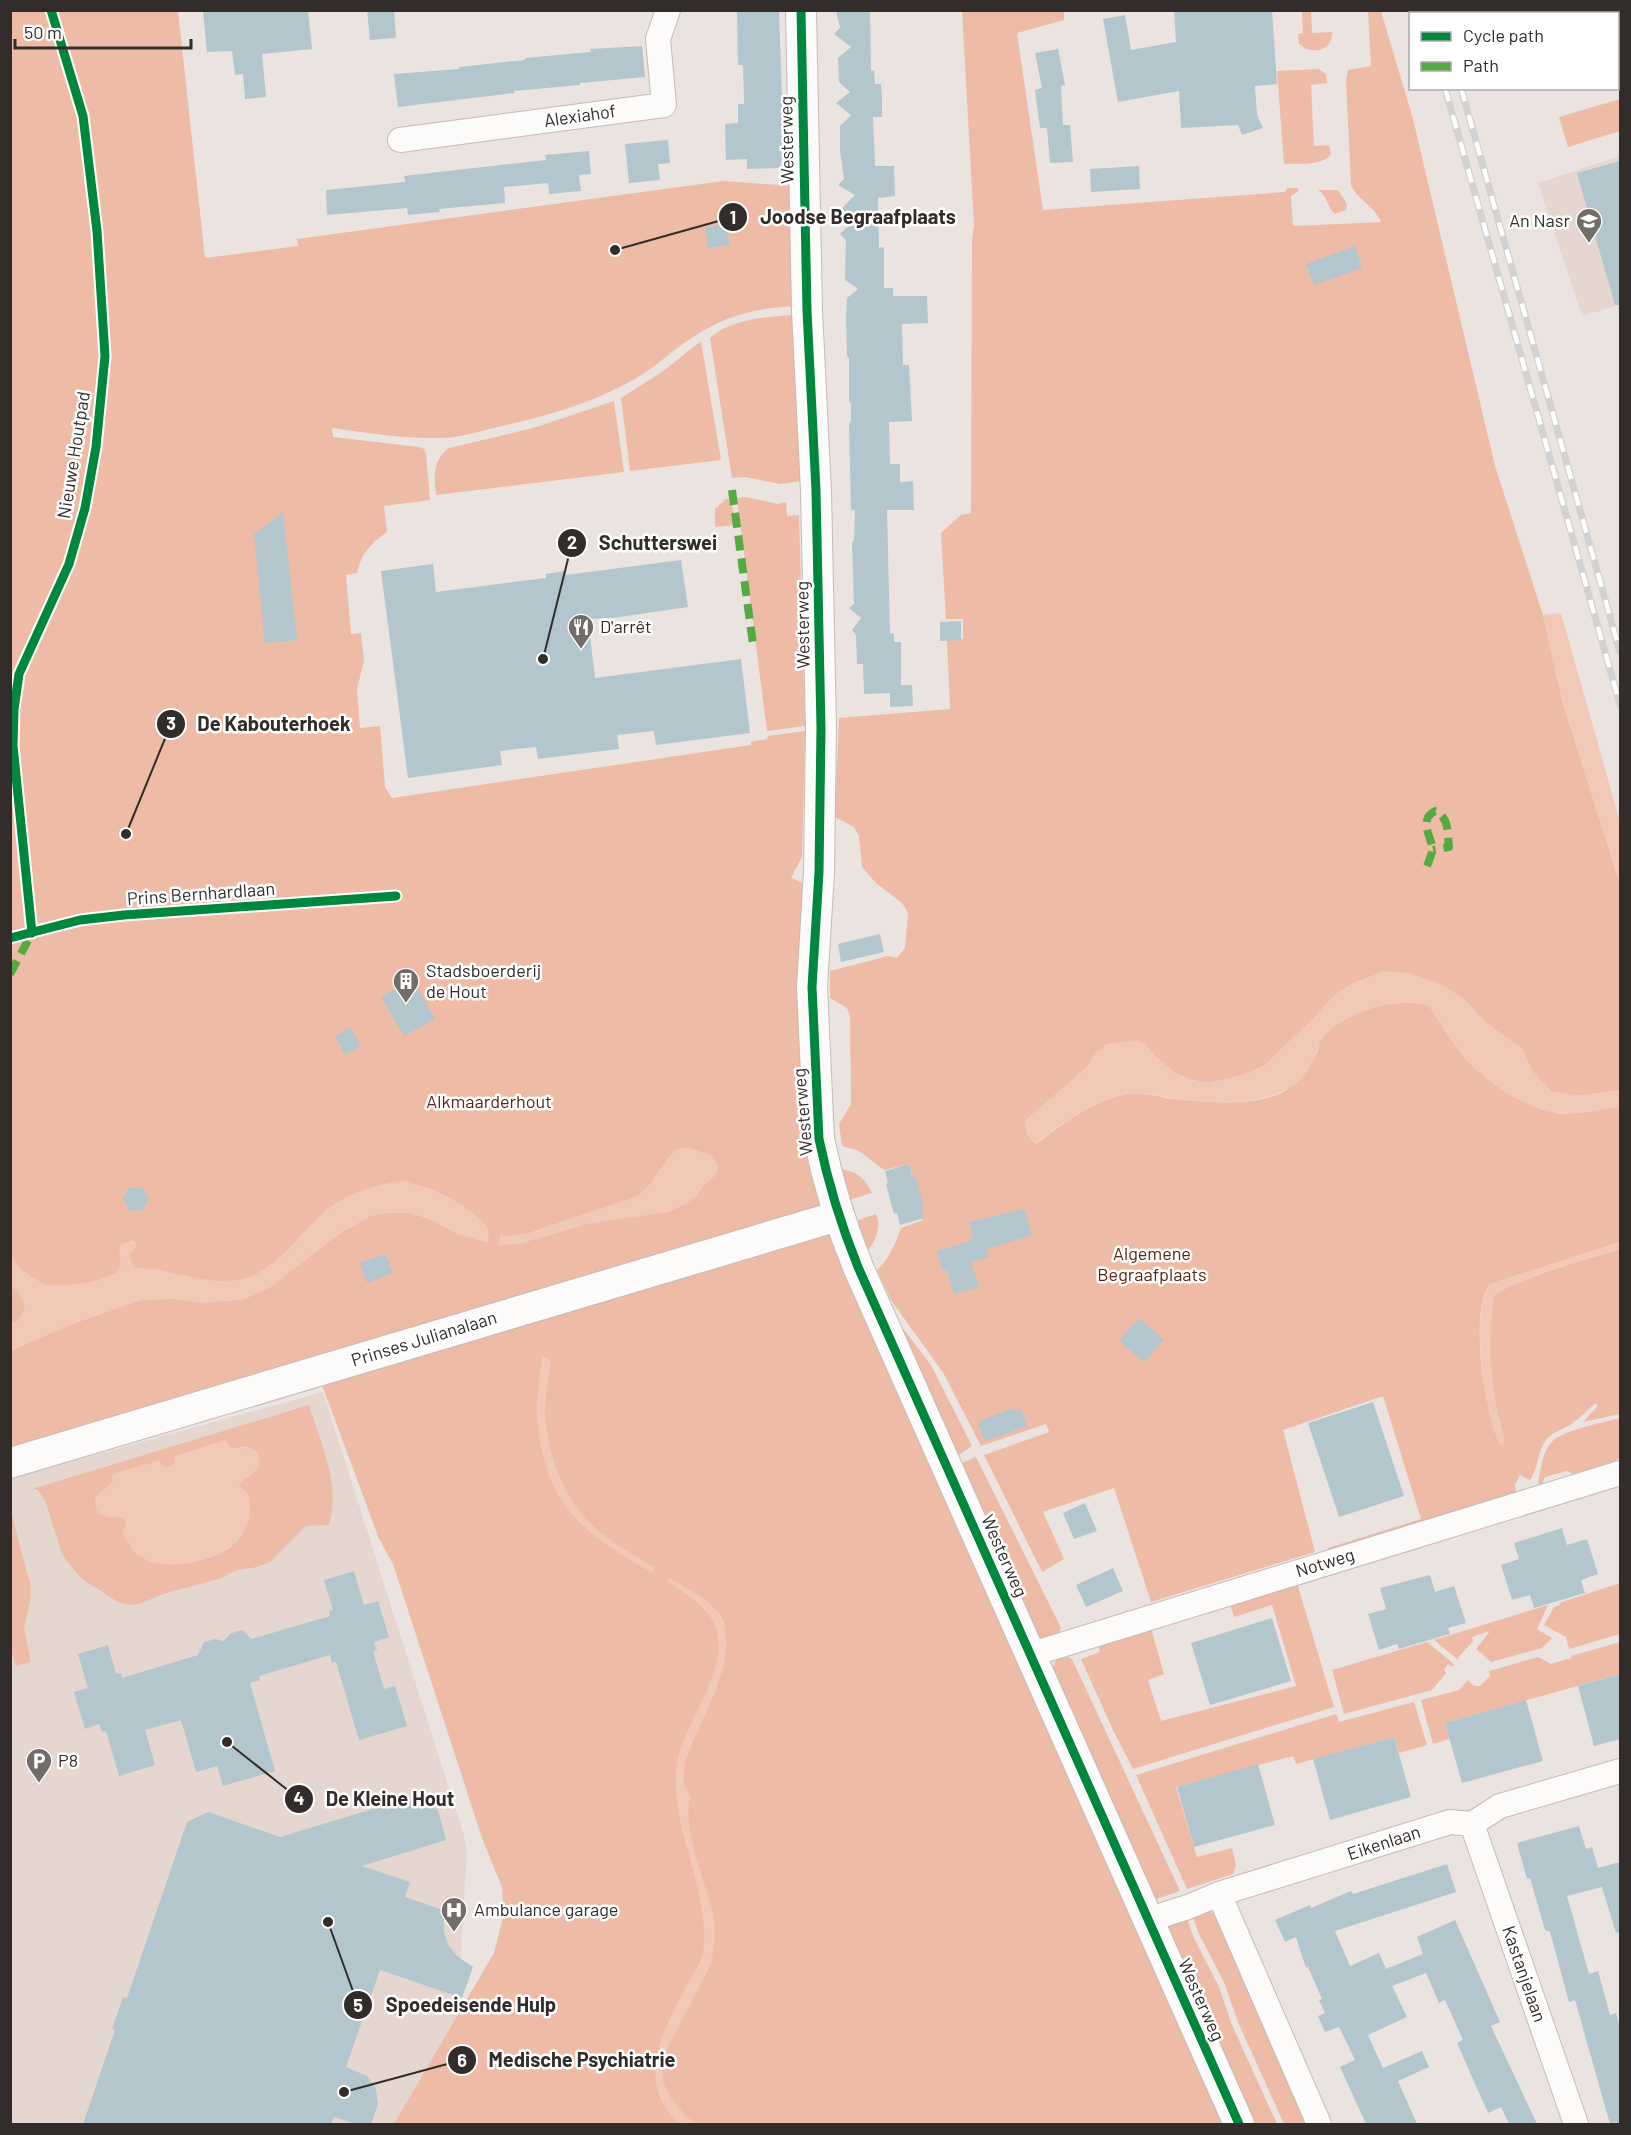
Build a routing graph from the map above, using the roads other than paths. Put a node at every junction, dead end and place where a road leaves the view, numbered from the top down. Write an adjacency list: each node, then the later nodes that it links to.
1 (668, 10): 3 (street, Alexiahof)
2 (801, 10): 4 (street, Westerweg)
3 (400, 140)
4 (838, 1216): 5 (street, Prinses Julianalaan); 7 (street, Westerweg)
5 (10, 1463)
6 (1620, 1473): 7 (street, Notweg)
7 (1029, 1654): 11 (street, Westerweg)
8 (1620, 1771): 9 (street)
9 (1472, 1824): 10 (street, Eikenlaan); 14 (street, Kastanjelaan)
10 (1219, 1894): 11 (street, Eikenlaan); 13 (street)
11 (1147, 1920): 12 (street, Westerweg)
12 (1239, 2124)
13 (1319, 2124)
14 (1576, 2124)

